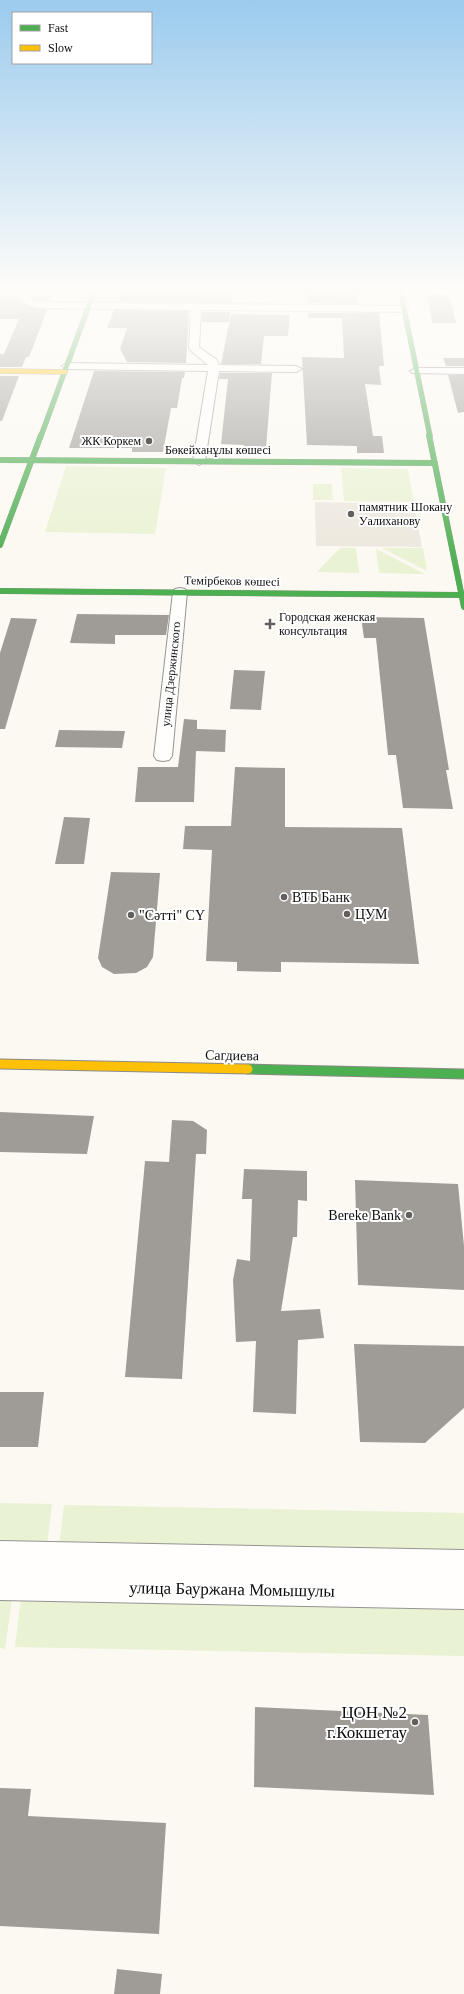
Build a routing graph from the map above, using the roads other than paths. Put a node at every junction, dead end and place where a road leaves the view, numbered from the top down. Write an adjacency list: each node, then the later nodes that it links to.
1 (61, 382): 5 (street)
2 (212, 382): 6 (street)
3 (418, 382): 7 (street)
4 (0, 460): 5 (street, Бөкейханұлы көшесі)
5 (31, 460): 6 (street, Бөкейханұлы көшесі); 8 (street)
6 (199, 462): 7 (street, Бөкейханұлы көшесі)
7 (435, 463): 11 (street)
8 (0, 545)
9 (0, 591): 10 (street, Темірбеков көшесі)
10 (180, 592): 11 (street, Темірбеков көшесі); 13 (street, улица Дзержинского)
11 (463, 595): 12 (street)
12 (464, 607)
13 (163, 756)
14 (0, 1064): 15 (street, Сагдиева)
15 (464, 1074)
16 (464, 1566): 18 (street, улица Бауржана Момышулы)
17 (13, 1571): 18 (street, улица Бауржана Момышулы)
18 (301, 1577): 19 (street, улица Бауржана Момышулы)
19 (464, 1593)

